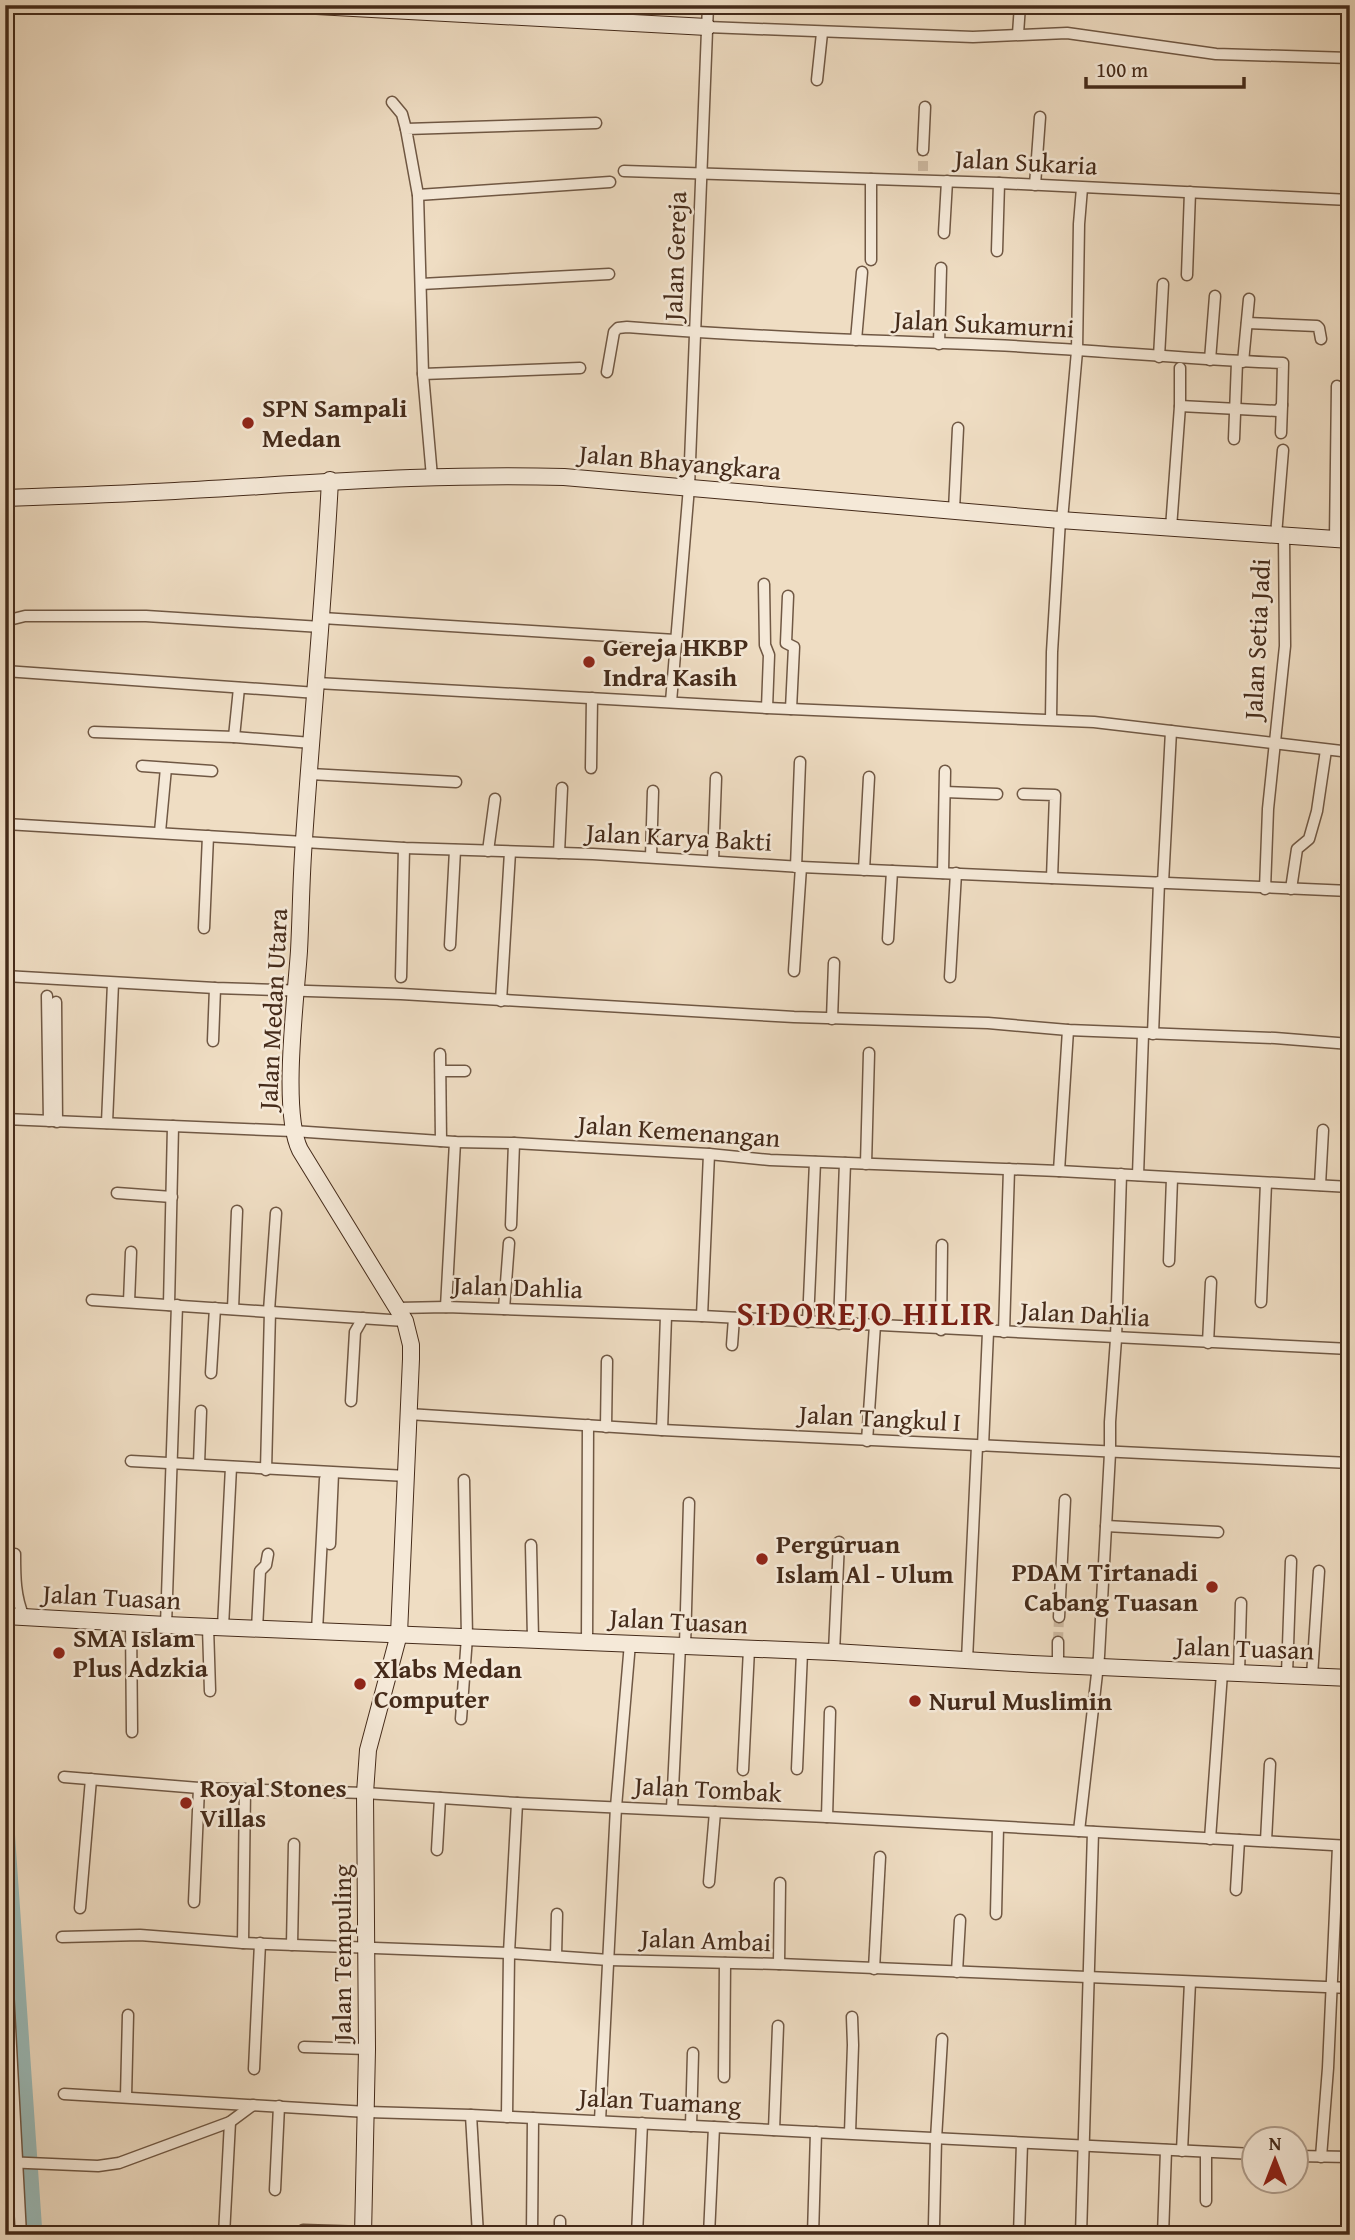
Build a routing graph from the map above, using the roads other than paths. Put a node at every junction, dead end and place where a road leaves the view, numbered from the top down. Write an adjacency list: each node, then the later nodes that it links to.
1 (298, 5): 4 (street)
2 (708, 5): 5 (street, Jalan Gereja)
3 (1020, 5): 7 (street)
4 (525, 11): 5 (street)
5 (707, 27): 6 (street); 17 (street, Jalan Gereja)
6 (821, 33): 7 (street); 9 (street)
7 (1018, 34): 8 (street)
8 (1350, 58)
9 (817, 80)
10 (392, 102): 14 (street)
11 (925, 107): 15 (street)
12 (1040, 117): 22 (street)
13 (596, 123): 14 (street)
14 (406, 129): 25 (street)
15 (923, 150)
16 (624, 171): 17 (street, Jalan Sukaria)
17 (700, 173): 18 (street, Jalan Sukaria); 39 (street, Jalan Gereja)
18 (871, 179): 20 (street, Jalan Sukaria); 29 (street)
19 (610, 181): 25 (street)
20 (947, 181): 21 (street, Jalan Sukaria); 27 (street)
21 (999, 183): 22 (street, Jalan Sukaria); 28 (street)
22 (1035, 185): 23 (street, Jalan Sukaria)
23 (1082, 188): 24 (street, Jalan Sukaria); 43 (street)
24 (1190, 192): 26 (street, Jalan Sukaria); 33 (street)
25 (418, 195): 34 (street)
26 (1350, 200)
27 (944, 233)
28 (996, 251)
29 (871, 260)
30 (941, 268): 42 (street)
31 (862, 272): 41 (street)
32 (609, 274): 34 (street)
33 (1187, 275)
34 (421, 284): 50 (street)
35 (1163, 284): 44 (street)
36 (1215, 296): 45 (street)
37 (1249, 299): 38 (street)
38 (1247, 323): 40 (street); 46 (street)
39 (695, 333): 41 (street, Jalan Sukamurni); 49 (street, Jalan Sukamurni); 61 (street, Jalan Gereja)
40 (1321, 339)
41 (856, 340): 42 (street, Jalan Sukamurni)
42 (939, 344): 43 (street, Jalan Sukamurni)
43 (1077, 351): 44 (street, Jalan Sukamurni); 64 (street)
44 (1158, 357): 45 (street, Jalan Sukamurni)
45 (1210, 360): 46 (street, Jalan Sukamurni)
46 (1240, 362): 52 (street, Jalan Sukamurni); 54 (street)
47 (580, 368): 50 (street)
48 (1180, 368): 53 (street)
49 (607, 372)
50 (423, 374): 59 (street)
51 (1337, 386): 67 (street)
52 (1282, 405): 54 (street); 56 (street)
53 (1180, 406): 54 (street); 65 (street)
54 (1236, 409): 57 (street)
55 (958, 428): 63 (street)
56 (1281, 433)
57 (1234, 439)
58 (1283, 450): 66 (street, Jalan Setia Jadi)
59 (432, 477): 60 (street, Jalan Bhayangkara); 61 (street, Jalan Bhayangkara)
60 (330, 480): 62 (street, Jalan Bhayangkara); 71 (street, Jalan Medan Utara)
61 (689, 487): 63 (street, Jalan Bhayangkara); 72 (street, Jalan Gereja)
62 (5, 498)
63 (954, 510): 64 (street, Jalan Bhayangkara)
64 (1061, 520): 65 (street, Jalan Bhayangkara); 80 (street)
65 (1171, 528): 66 (street, Jalan Bhayangkara)
66 (1280, 535): 67 (street, Jalan Bhayangkara); 85 (street, Jalan Setia Jadi)
67 (1342, 539)
68 (764, 584): 78 (street)
69 (788, 596): 79 (street)
70 (5, 621): 71 (street)
71 (322, 622): 72 (street); 75 (street, Jalan Medan Utara)
72 (675, 640): 77 (street, Jalan Gereja)
73 (5, 671): 74 (street)
74 (239, 688): 75 (street); 83 (street)
75 (317, 688): 76 (street); 84 (street, Jalan Medan Utara)
76 (593, 698): 77 (street); 91 (street)
77 (671, 702): 78 (street)
78 (767, 708): 79 (street)
79 (791, 709): 80 (street)
80 (1051, 719): 81 (street)
81 (1171, 731): 85 (street); 121 (street)
82 (94, 732): 83 (street)
83 (234, 737): 84 (street)
84 (312, 743): 94 (street, Jalan Medan Utara)
85 (1274, 744): 86 (street); 122 (street, Jalan Setia Jadi)
86 (1326, 750): 87 (street); 123 (street)
87 (1350, 751)
88 (800, 762): 115 (street)
89 (142, 766): 90 (street)
90 (166, 768): 92 (street); 105 (street)
91 (591, 768)
92 (212, 771)
93 (945, 771): 100 (street)
94 (310, 774): 97 (street); 107 (street, Jalan Medan Utara)
95 (869, 777): 116 (street)
96 (716, 778): 114 (street)
97 (456, 782)
98 (562, 788): 112 (street)
99 (653, 791): 113 (street)
100 (945, 792): 101 (street); 118 (street)
101 (996, 794)
102 (1023, 794): 120 (street)
103 (495, 799): 110 (street)
104 (6, 824): 105 (street, Jalan Karya Bakti)
105 (160, 832): 106 (street, Jalan Karya Bakti)
106 (208, 836): 107 (street, Jalan Karya Bakti); 125 (street)
107 (304, 842): 108 (street, Jalan Karya Bakti); 135 (street, Jalan Medan Utara)
108 (404, 848): 109 (street, Jalan Karya Bakti); 131 (street)
109 (456, 850): 110 (street, Jalan Karya Bakti); 127 (street)
110 (488, 851): 111 (street, Jalan Karya Bakti)
111 (510, 852): 112 (street, Jalan Karya Bakti); 137 (street)
112 (559, 853): 113 (street, Jalan Karya Bakti)
113 (651, 857): 114 (street, Jalan Karya Bakti)
114 (713, 860): 115 (street, Jalan Karya Bakti)
115 (798, 867): 116 (street, Jalan Karya Bakti); 129 (street)
116 (864, 870): 117 (street, Jalan Karya Bakti)
117 (892, 871): 118 (street, Jalan Karya Bakti); 126 (street)
118 (943, 873): 119 (street, Jalan Karya Bakti)
119 (956, 873): 120 (street, Jalan Karya Bakti); 132 (street)
120 (1052, 878): 121 (street, Jalan Karya Bakti)
121 (1161, 883): 122 (street, Jalan Karya Bakti); 140 (street)
122 (1265, 889): 123 (street, Jalan Karya Bakti)
123 (1291, 889): 124 (street, Jalan Karya Bakti)
124 (1350, 891)
125 (204, 928)
126 (888, 939)
127 (450, 945)
128 (834, 963): 138 (street)
129 (794, 971)
130 (5, 976): 133 (street)
131 (401, 977)
132 (950, 977)
133 (113, 983): 134 (street); 149 (street)
134 (215, 988): 135 (street); 141 (street)
135 (296, 992): 137 (street); 152 (street, Jalan Medan Utara)
136 (51, 999): 148 (street)
137 (501, 1001): 138 (street)
138 (832, 1019): 139 (street)
139 (1068, 1030): 140 (street); 161 (street)
140 (1148, 1034): 142 (street); 164 (street)
141 (213, 1041)
142 (1350, 1044)
143 (869, 1053): 159 (street)
144 (440, 1054): 145 (street)
145 (441, 1071): 146 (street); 153 (street)
146 (465, 1071)
147 (5, 1119): 148 (street, Jalan Kemenangan); 162 (street)
148 (53, 1121): 149 (street, Jalan Kemenangan)
149 (107, 1123): 150 (street, Jalan Kemenangan)
150 (173, 1126): 152 (street, Jalan Kemenangan); 170 (street)
151 (1323, 1130): 167 (street)
152 (293, 1131): 153 (street, Jalan Kemenangan); 188 (street, Jalan Medan Utara)
153 (441, 1140): 154 (street, Jalan Kemenangan)
154 (455, 1142): 155 (street, Jalan Kemenangan); 183 (street)
155 (514, 1143): 156 (street, Jalan Kemenangan); 173 (street)
156 (709, 1154): 157 (street, Jalan Kemenangan); 190 (street)
157 (815, 1162): 158 (street, Jalan Kemenangan); 193 (street)
158 (845, 1163): 159 (street, Jalan Kemenangan); 194 (street)
159 (866, 1164): 160 (street, Jalan Kemenangan)
160 (1009, 1170): 161 (street, Jalan Kemenangan); 198 (street)
161 (1059, 1171): 163 (street, Jalan Kemenangan)
162 (6, 1174)
163 (1121, 1174): 164 (street, Jalan Kemenangan); 199 (street)
164 (1138, 1175): 165 (street, Jalan Kemenangan)
165 (1172, 1178): 166 (street, Jalan Kemenangan); 177 (street)
166 (1266, 1183): 167 (street, Jalan Kemenangan); 181 (street)
167 (1320, 1185): 168 (street, Jalan Kemenangan)
168 (1350, 1187)
169 (117, 1194): 170 (street)
170 (172, 1198): 182 (street)
171 (237, 1211): 185 (street)
172 (276, 1213): 187 (street)
173 (511, 1225)
174 (509, 1243): 186 (street)
175 (942, 1245): 196 (street)
176 (131, 1252): 180 (street)
177 (1169, 1261)
178 (1211, 1282): 200 (street)
179 (92, 1300): 180 (street, Jalan Dahlia)
180 (129, 1302): 182 (street, Jalan Dahlia)
181 (1261, 1302)
182 (173, 1305): 184 (street, Jalan Dahlia); 215 (street)
183 (446, 1307): 186 (street, Jalan Dahlia); 188 (street, Jalan Dahlia)
184 (215, 1308): 185 (street, Jalan Dahlia); 204 (street)
185 (233, 1309): 187 (street, Jalan Dahlia)
186 (504, 1309): 189 (street, Jalan Dahlia)
187 (270, 1311): 191 (street, Jalan Dahlia); 219 (street)
188 (402, 1314): 191 (street, Jalan Dahlia); 207 (street, Jalan Medan Utara)
189 (666, 1316): 190 (street, Jalan Dahlia); 210 (street)
190 (702, 1316): 192 (street, Jalan Dahlia)
191 (363, 1318): 205 (street)
192 (734, 1318): 193 (street, Jalan Dahlia); 201 (street)
193 (808, 1322): 194 (street, Jalan Dahlia)
194 (839, 1324): 195 (street, Jalan Dahlia)
195 (874, 1325): 196 (street, Jalan Dahlia); 211 (street)
196 (941, 1330): 197 (street, Jalan Dahlia)
197 (988, 1332): 198 (street, Jalan Dahlia); 212 (street)
198 (1003, 1332): 199 (street, Jalan Dahlia)
199 (1116, 1339): 200 (street, Jalan Dahlia); 213 (street)
200 (1208, 1343): 202 (street, Jalan Dahlia)
201 (732, 1345)
202 (1350, 1349)
203 (607, 1361): 209 (street)
204 (211, 1373)
205 (351, 1401)
206 (201, 1411): 217 (street)
207 (408, 1414): 208 (street, Jalan Tangkul I); 221 (street, Jalan Medan Utara)
208 (588, 1425): 209 (street, Jalan Tangkul I); 245 (street)
209 (606, 1427): 210 (street, Jalan Tangkul I)
210 (662, 1430): 211 (street, Jalan Tangkul I)
211 (867, 1441): 212 (street, Jalan Tangkul I)
212 (980, 1446): 213 (street, Jalan Tangkul I); 252 (street)
213 (1110, 1453): 216 (street, Jalan Tangkul I); 225 (street)
214 (131, 1461): 215 (street)
215 (171, 1462): 217 (street); 238 (street)
216 (1350, 1463)
217 (199, 1464): 218 (street)
218 (231, 1467): 219 (street); 239 (street)
219 (266, 1470): 220 (street)
220 (329, 1476): 221 (street); 228 (street); 241 (street)
221 (407, 1476): 242 (street, Jalan Medan Utara)
222 (464, 1480): 243 (street)
223 (1065, 1500): 236 (street)
224 (689, 1503): 248 (street)
225 (1106, 1526): 226 (street); 254 (street)
226 (1218, 1532)
227 (839, 1542): 251 (street)
228 (330, 1544)
229 (531, 1545): 244 (street)
230 (15, 1554): 235 (street)
231 (268, 1554): 240 (street)
232 (1291, 1561): 257 (street)
233 (1319, 1571): 258 (street)
234 (1241, 1603): 256 (street)
235 (14, 1616): 237 (street, Jalan Tuasan)
236 (1059, 1617)
237 (131, 1623): 238 (street, Jalan Tuasan); 263 (street)
238 (166, 1625): 239 (street, Jalan Tuasan)
239 (216, 1627): 240 (street, Jalan Tuasan); 260 (street)
240 (257, 1629): 241 (street, Jalan Tuasan)
241 (317, 1631): 242 (street, Jalan Tuasan)
242 (399, 1634): 243 (street, Jalan Tuasan); 273 (street, Jalan Tempuling)
243 (467, 1637): 244 (street, Jalan Tuasan); 262 (street)
244 (533, 1640): 245 (street, Jalan Tuasan)
245 (587, 1642): 247 (street, Jalan Tuasan)
246 (1058, 1642): 253 (street)
247 (630, 1643): 248 (street, Jalan Tuasan); 276 (street)
248 (683, 1646): 249 (street, Jalan Tuasan); 277 (street)
249 (749, 1649): 250 (street, Jalan Tuasan); 268 (street)
250 (802, 1651): 251 (street, Jalan Tuasan); 267 (street)
251 (834, 1652): 252 (street, Jalan Tuasan)
252 (967, 1660): 253 (street, Jalan Tuasan)
253 (1058, 1665): 254 (street, Jalan Tuasan)
254 (1097, 1666): 255 (street, Jalan Tuasan); 281 (street)
255 (1222, 1673): 256 (street, Jalan Tuasan); 283 (street)
256 (1239, 1673): 257 (street, Jalan Tuasan)
257 (1287, 1674): 258 (street, Jalan Tuasan)
258 (1312, 1676): 259 (street, Jalan Tuasan)
259 (1350, 1678)
260 (210, 1691)
261 (830, 1712): 279 (street)
262 (461, 1719)
263 (132, 1732)
264 (1350, 1735): 265 (street)
265 (1349, 1749)
266 (1270, 1764): 285 (street)
267 (797, 1769)
268 (744, 1770)
269 (64, 1777): 270 (street, Jalan Tombak)
270 (90, 1779): 271 (street, Jalan Tombak); 294 (street)
271 (199, 1787): 272 (street, Jalan Tombak); 293 (street)
272 (245, 1789): 273 (street, Jalan Tombak); 302 (street)
273 (365, 1793): 274 (street, Jalan Tombak); 305 (street, Jalan Tempuling)
274 (440, 1798): 275 (street, Jalan Tombak); 288 (street)
275 (517, 1803): 276 (street, Jalan Tombak); 306 (street)
276 (616, 1807): 277 (street, Jalan Tombak); 308 (street)
277 (672, 1810): 278 (street, Jalan Tombak)
278 (715, 1812): 279 (street, Jalan Tombak); 290 (street)
279 (827, 1817): 280 (street, Jalan Tombak)
280 (998, 1827): 281 (street, Jalan Tombak); 297 (street)
281 (1079, 1830): 282 (street, Jalan Tombak)
282 (1093, 1832): 283 (street, Jalan Tombak); 313 (street)
283 (1210, 1839): 284 (street, Jalan Tombak)
284 (1239, 1840): 285 (street, Jalan Tombak); 292 (street)
285 (1266, 1841): 287 (street, Jalan Tombak)
286 (294, 1844): 304 (street)
287 (1344, 1846): 295 (street)
288 (437, 1850)
289 (880, 1857): 311 (street)
290 (709, 1882)
291 (780, 1883): 310 (street)
292 (1236, 1890)
293 (194, 1902)
294 (80, 1908)
295 (1336, 1913): 298 (street); 315 (street)
296 (557, 1914): 307 (street)
297 (996, 1914)
298 (1350, 1914)
299 (960, 1920): 312 (street)
300 (5, 1933): 352 (street)
301 (62, 1937): 302 (street, Jalan Ambai)
302 (243, 1942): 303 (street, Jalan Ambai)
303 (260, 1943): 304 (street, Jalan Ambai); 324 (street)
304 (292, 1945): 305 (street, Jalan Ambai)
305 (367, 1948): 306 (street, Jalan Ambai); 322 (street, Jalan Tempuling)
306 (509, 1953): 307 (street, Jalan Ambai); 332 (street)
307 (556, 1956): 308 (street, Jalan Ambai)
308 (609, 1960): 309 (street, Jalan Ambai); 334 (street)
309 (725, 1963): 310 (street, Jalan Ambai); 325 (street)
310 (779, 1964): 311 (street, Jalan Ambai)
311 (874, 1969): 312 (street, Jalan Ambai)
312 (957, 1972): 313 (street, Jalan Ambai)
313 (1088, 1978): 314 (street, Jalan Ambai); 344 (street)
314 (1190, 1982): 315 (street, Jalan Ambai); 346 (street)
315 (1332, 1987): 316 (street, Jalan Ambai); 350 (street)
316 (1350, 1988)
317 (128, 2015): 327 (street)
318 (852, 2017): 341 (street)
319 (778, 2026): 339 (street)
320 (942, 2039): 342 (street)
321 (304, 2047): 322 (street)
322 (367, 2049): 330 (street, Jalan Tempuling)
323 (693, 2053): 337 (street)
324 (254, 2069)
325 (724, 2077)
326 (64, 2094): 327 (street, Jalan Tuamang)
327 (126, 2097): 328 (street, Jalan Tuamang)
328 (253, 2105): 329 (street, Jalan Tuamang); 335 (street)
329 (279, 2106): 330 (street, Jalan Tuamang); 353 (street)
330 (367, 2112): 331 (street, Jalan Tuamang); 360 (street, Jalan Tempuling)
331 (471, 2115): 332 (street, Jalan Tuamang); 363 (street)
332 (507, 2117): 333 (street, Jalan Tuamang)
333 (533, 2118): 334 (street, Jalan Tuamang); 364 (street)
334 (600, 2121): 336 (street, Jalan Tuamang)
335 (230, 2122): 352 (street); 362 (street)
336 (642, 2123): 337 (street, Jalan Tuamang); 366 (street)
337 (691, 2126): 338 (street, Jalan Tuamang)
338 (714, 2127): 339 (street, Jalan Tuamang); 367 (street)
339 (774, 2130): 340 (street, Jalan Tuamang)
340 (816, 2132): 341 (street, Jalan Tuamang); 368 (street)
341 (850, 2133): 342 (street, Jalan Tuamang)
342 (936, 2139): 343 (street, Jalan Tuamang); 358 (street)
343 (1022, 2143): 344 (street, Jalan Tuamang); 369 (street)
344 (1085, 2146): 345 (street, Jalan Tuamang); 370 (street)
345 (1166, 2150): 346 (street, Jalan Tuamang); 371 (street)
346 (1182, 2151): 347 (street, Jalan Tuamang)
347 (1206, 2152): 348 (street, Jalan Tuamang); 355 (street)
348 (1240, 2153)
349 (1310, 2156): 350 (street)
350 (1321, 2157): 351 (street)
351 (1350, 2157)
352 (15, 2162): 361 (street)
353 (275, 2190)
354 (1350, 2199): 356 (street)
355 (1206, 2201)
356 (1349, 2218)
357 (561, 2221): 365 (street)
358 (934, 2225)
359 (303, 2230): 360 (street)
360 (363, 2233)
361 (21, 2235)
362 (224, 2235)
363 (478, 2235)
364 (531, 2235)
365 (560, 2235)
366 (637, 2235)
367 (709, 2235)
368 (813, 2235)
369 (1019, 2235)
370 (1081, 2235)
371 (1163, 2235)

